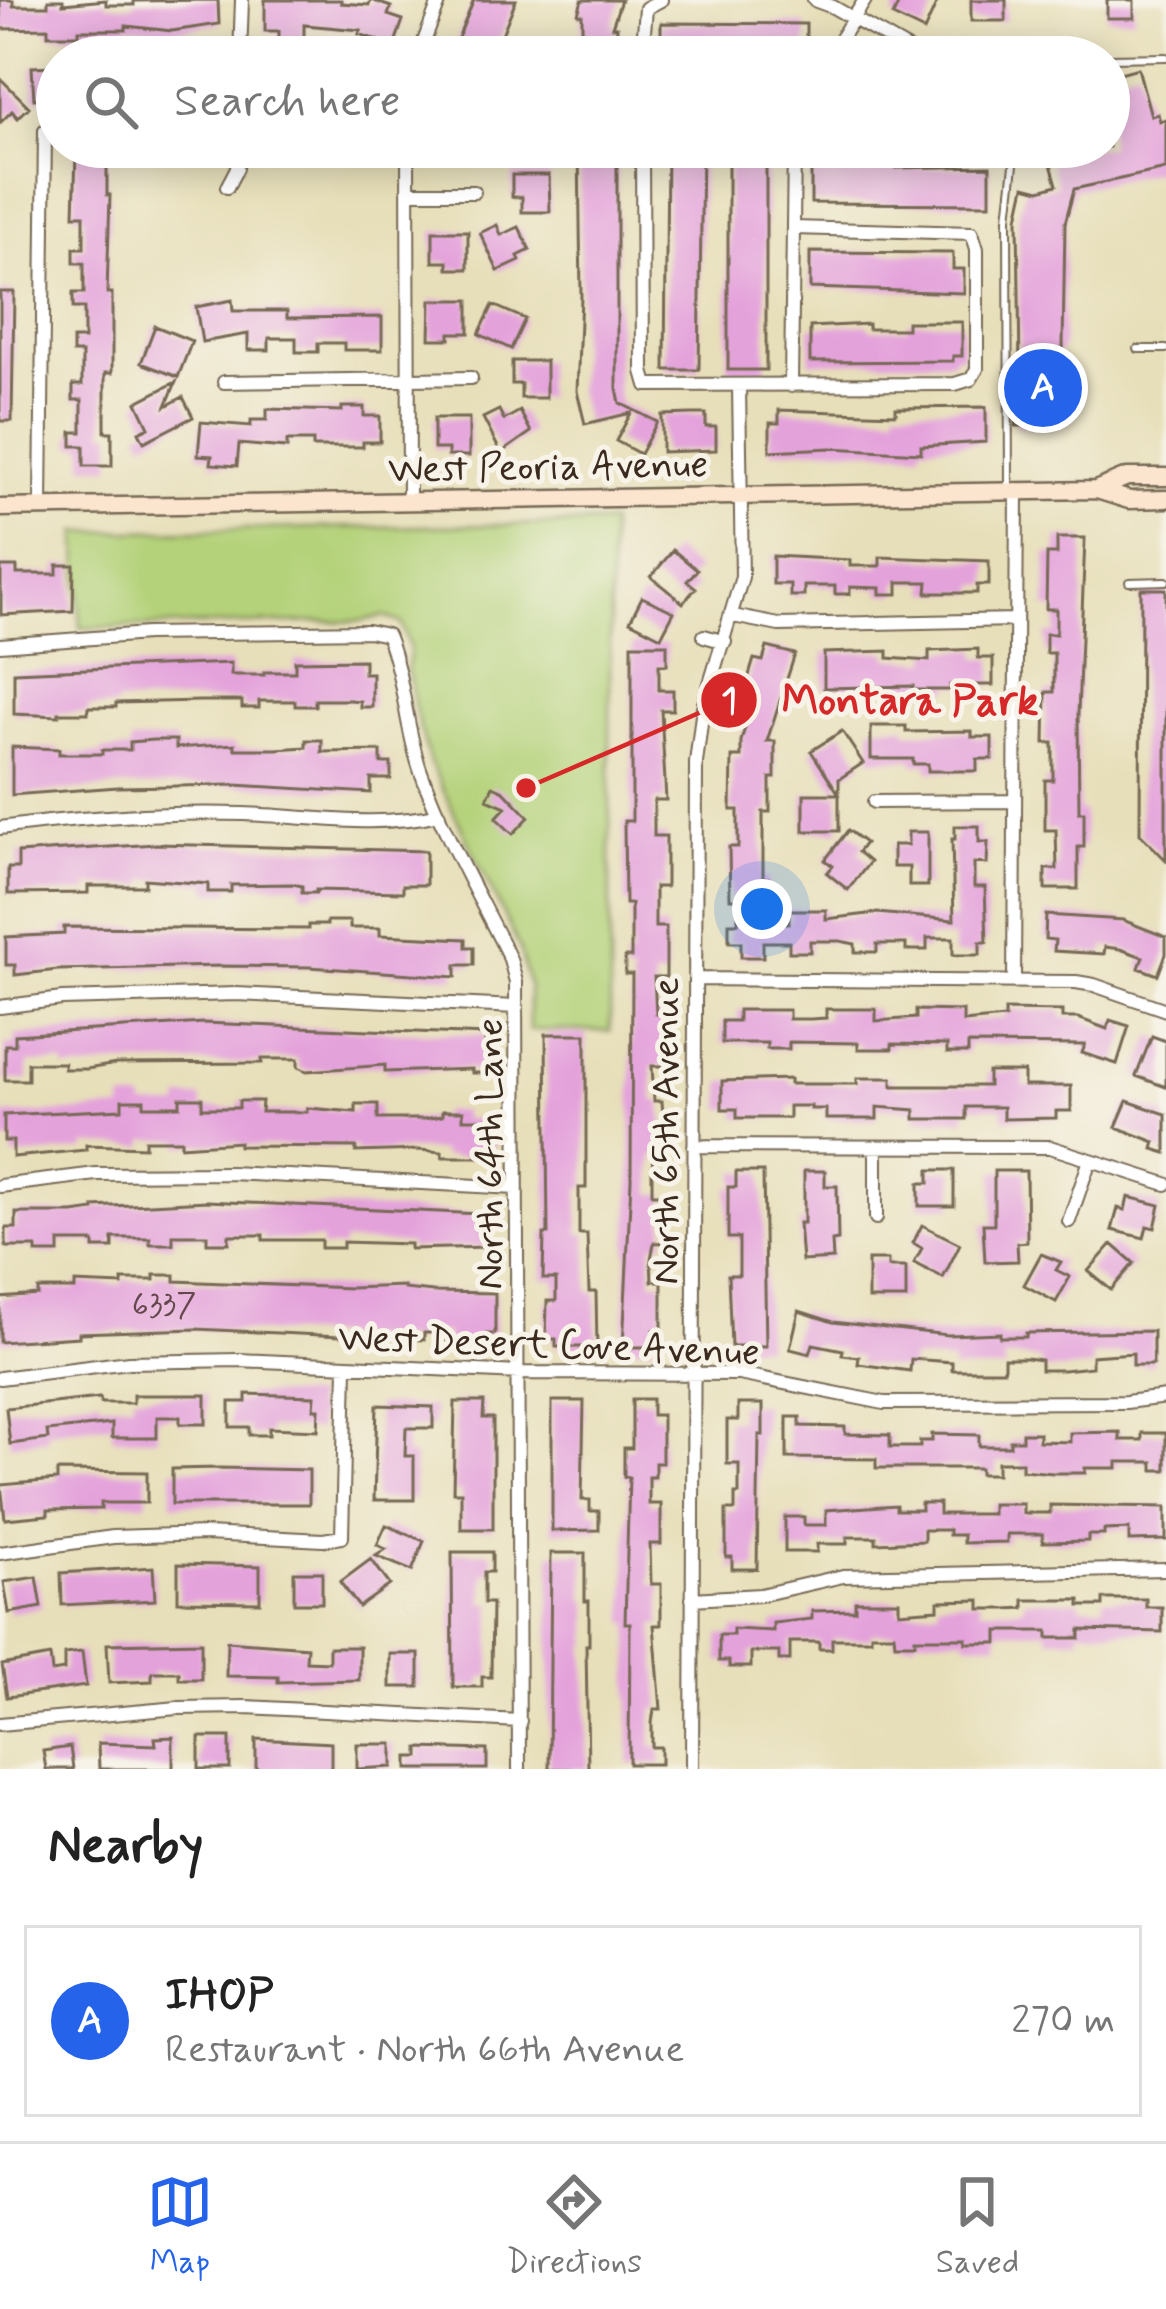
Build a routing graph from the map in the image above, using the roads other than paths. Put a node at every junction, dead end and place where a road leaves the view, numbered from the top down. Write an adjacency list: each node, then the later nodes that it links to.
1 (242, 0): 7 (street)
2 (439, 0): 8 (street)
3 (661, 0): 9 (street)
4 (814, 0): 6 (street)
5 (865, 0): 6 (street)
6 (854, 18): 10 (street); 11 (street)
7 (241, 36)
8 (426, 36)
9 (644, 36)
10 (842, 36)
11 (885, 36)
12 (1166, 57): 13 (lane)
13 (1130, 58)
14 (50, 168): 37 (street)
15 (237, 168): 20 (street)
16 (409, 168): 21 (street)
17 (643, 168): 30 (street)
18 (794, 168): 23 (street)
19 (1014, 168): 33 (lane)
20 (227, 187)
21 (409, 192): 22 (street); 27 (street)
22 (474, 192)
23 (793, 228): 29 (street); 29 (street)
24 (1166, 349): 25 (lane)
25 (1138, 350)
26 (471, 377): 27 (street)
27 (408, 379): 28 (street); 36 (street)
28 (224, 382)
29 (791, 386): 30 (street)
30 (739, 387): 34 (street, North 65th Avenue)
31 (1166, 477): 32 (main road, West Peoria Avenue)
32 (1097, 490): 33 (main road, West Peoria Avenue); 35 (main road, West Peoria Avenue)
33 (1013, 491): 34 (main road, West Peoria Avenue); 42 (street)
34 (741, 494): 36 (main road, West Peoria Avenue); 41 (street, North 65th Avenue)
35 (1166, 499)
36 (409, 501): 37 (main road, West Peoria Avenue)
37 (40, 507): 38 (main road, West Peoria Avenue)
38 (0, 508)
39 (1166, 581): 40 (lane)
40 (1129, 582)
41 (733, 616): 42 (street); 44 (street, North 65th Avenue)
42 (1016, 620): 46 (street)
43 (704, 636): 44 (street)
44 (725, 642): 50 (street, North 65th Avenue)
45 (0, 645): 48 (street, North 64th Lane)
46 (1015, 801): 47 (street); 51 (street)
47 (874, 802)
48 (439, 814): 49 (street); 53 (street, North 64th Lane)
49 (0, 828)
50 (695, 979): 51 (street); 55 (street, North 65th Avenue)
51 (1014, 982): 54 (street)
52 (0, 1007): 53 (street)
53 (517, 1007): 60 (street, North 64th Lane)
54 (1166, 1010)
55 (694, 1146): 56 (street); 65 (street, North 65th Avenue)
56 (877, 1147): 57 (street); 61 (street)
57 (1090, 1160): 58 (street); 62 (street)
58 (1166, 1184)
59 (0, 1186): 60 (street)
60 (516, 1188): 64 (street, North 64th Lane)
61 (876, 1218)
62 (1069, 1221)
63 (346, 1367): 64 (street, West Desert Cove Avenue); 66 (street, West Desert Cove Avenue); 68 (street)
64 (520, 1372): 65 (street, West Desert Cove Avenue); 71 (street, North 64th Lane)
65 (693, 1372): 67 (street, West Desert Cove Avenue); 70 (street, North 65th Avenue)
66 (0, 1378)
67 (1166, 1397)
68 (0, 1553)
69 (1166, 1569): 70 (street)
70 (692, 1599): 74 (street, North 65th Avenue)
71 (520, 1721): 72 (street); 73 (street, North 64th Lane)
72 (0, 1724)
73 (520, 1769)
74 (692, 1769)

